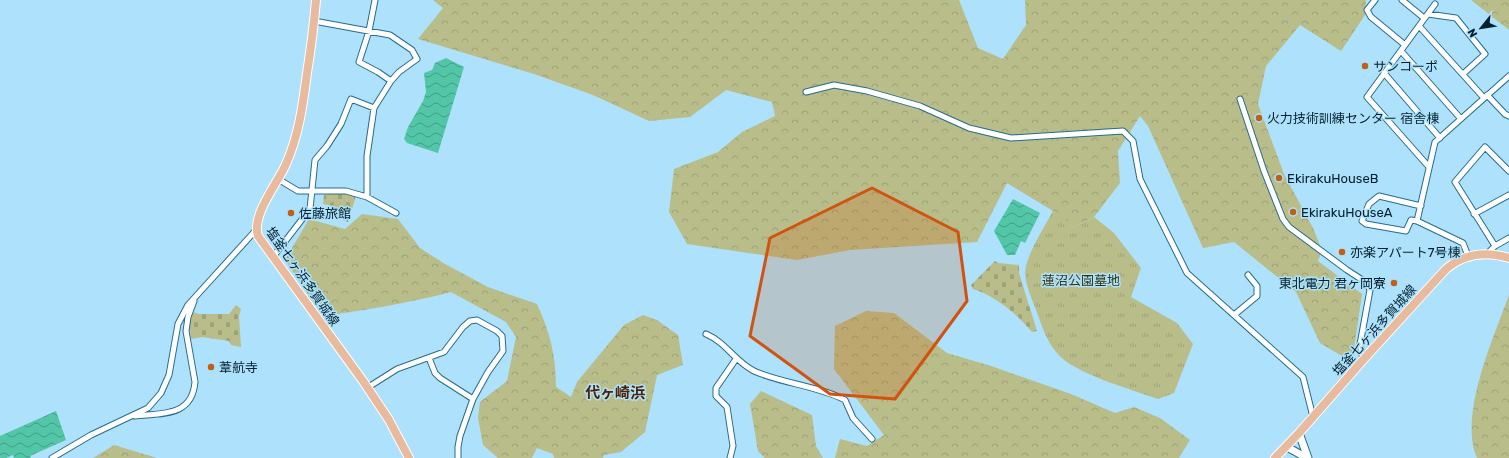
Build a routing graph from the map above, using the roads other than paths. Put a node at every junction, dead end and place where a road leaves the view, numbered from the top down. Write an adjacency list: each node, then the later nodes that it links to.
1 (316, 0): 8 (main road, 塩釜七ヶ浜多賀城線)
2 (375, 0): 10 (street)
3 (1375, 0): 11 (street)
4 (1402, 0): 7 (street)
5 (1435, 4): 6 (street)
6 (1428, 14): 7 (street); 14 (street)
7 (1424, 18): 9 (street)
8 (314, 21): 10 (street); 26 (main road, 塩釜七ヶ浜多賀城線)
9 (1419, 26): 11 (street); 14 (street)
10 (369, 31): 16 (street); 16 (street)
11 (1405, 44): 12 (street)
12 (1401, 51): 13 (street); 22 (street)
13 (1384, 73): 23 (street); 24 (street)
14 (1463, 74): 18 (street)
15 (1509, 76): 18 (street)
16 (391, 81): 20 (street)
17 (806, 92): 43 (street)
18 (1486, 97): 21 (street); 22 (street)
19 (1240, 99): 47 (street)
20 (374, 108): 27 (street); 29 (street)
21 (1509, 116)
22 (1461, 119): 23 (street)
23 (1440, 138): 24 (street)
24 (1429, 168): 30 (street)
25 (1509, 171): 32 (street)
26 (278, 179): 27 (street); 34 (main road, 塩釜七ヶ浜多賀城線)
27 (312, 192): 29 (street); 39 (street)
28 (1509, 195): 32 (street)
29 (367, 196): 31 (street)
30 (1421, 206): 33 (street); 33 (street)
31 (396, 213)
32 (1474, 214): 36 (street)
33 (1418, 221): 38 (street)
34 (256, 230): 39 (main road, 塩釜七ヶ浜多賀城線); 42 (street)
35 (1509, 238): 36 (street)
36 (1494, 246): 37 (street)
37 (1488, 253): 38 (main road, 塩釜七ヶ浜多賀城線); 40 (main road, 塩釜七ヶ浜多賀城線)
38 (1468, 256): 47 (main road, 塩釜七ヶ浜多賀城線)
39 (272, 257): 48 (main road, 塩釜七ヶ浜多賀城線)
40 (1509, 258)
41 (1248, 275): 43 (street)
42 (196, 296): 51 (street); 51 (street)
43 (1234, 315): 50 (street)
44 (706, 334): 46 (street)
45 (429, 358): 48 (street); 49 (street); 49 (street)
46 (736, 359): 53 (street); 58 (street)
47 (1363, 360): 50 (main road, 塩釜七ヶ浜多賀城線)
48 (367, 388): 56 (main road, 塩釜七ヶ浜多賀城線)
49 (474, 399): 57 (street)
50 (1313, 416): 52 (main road, 塩釜七ヶ浜多賀城線)
51 (132, 417): 55 (street)
52 (1299, 433): 54 (main road, 塩釜七ヶ浜多賀城線); 60 (street)
53 (872, 438)
54 (1287, 447): 59 (main road, 塩釜七ヶ浜多賀城線); 60 (street)
55 (52, 458)
56 (409, 458)
57 (458, 458)
58 (730, 458)
59 (1275, 458)
60 (1308, 458)

